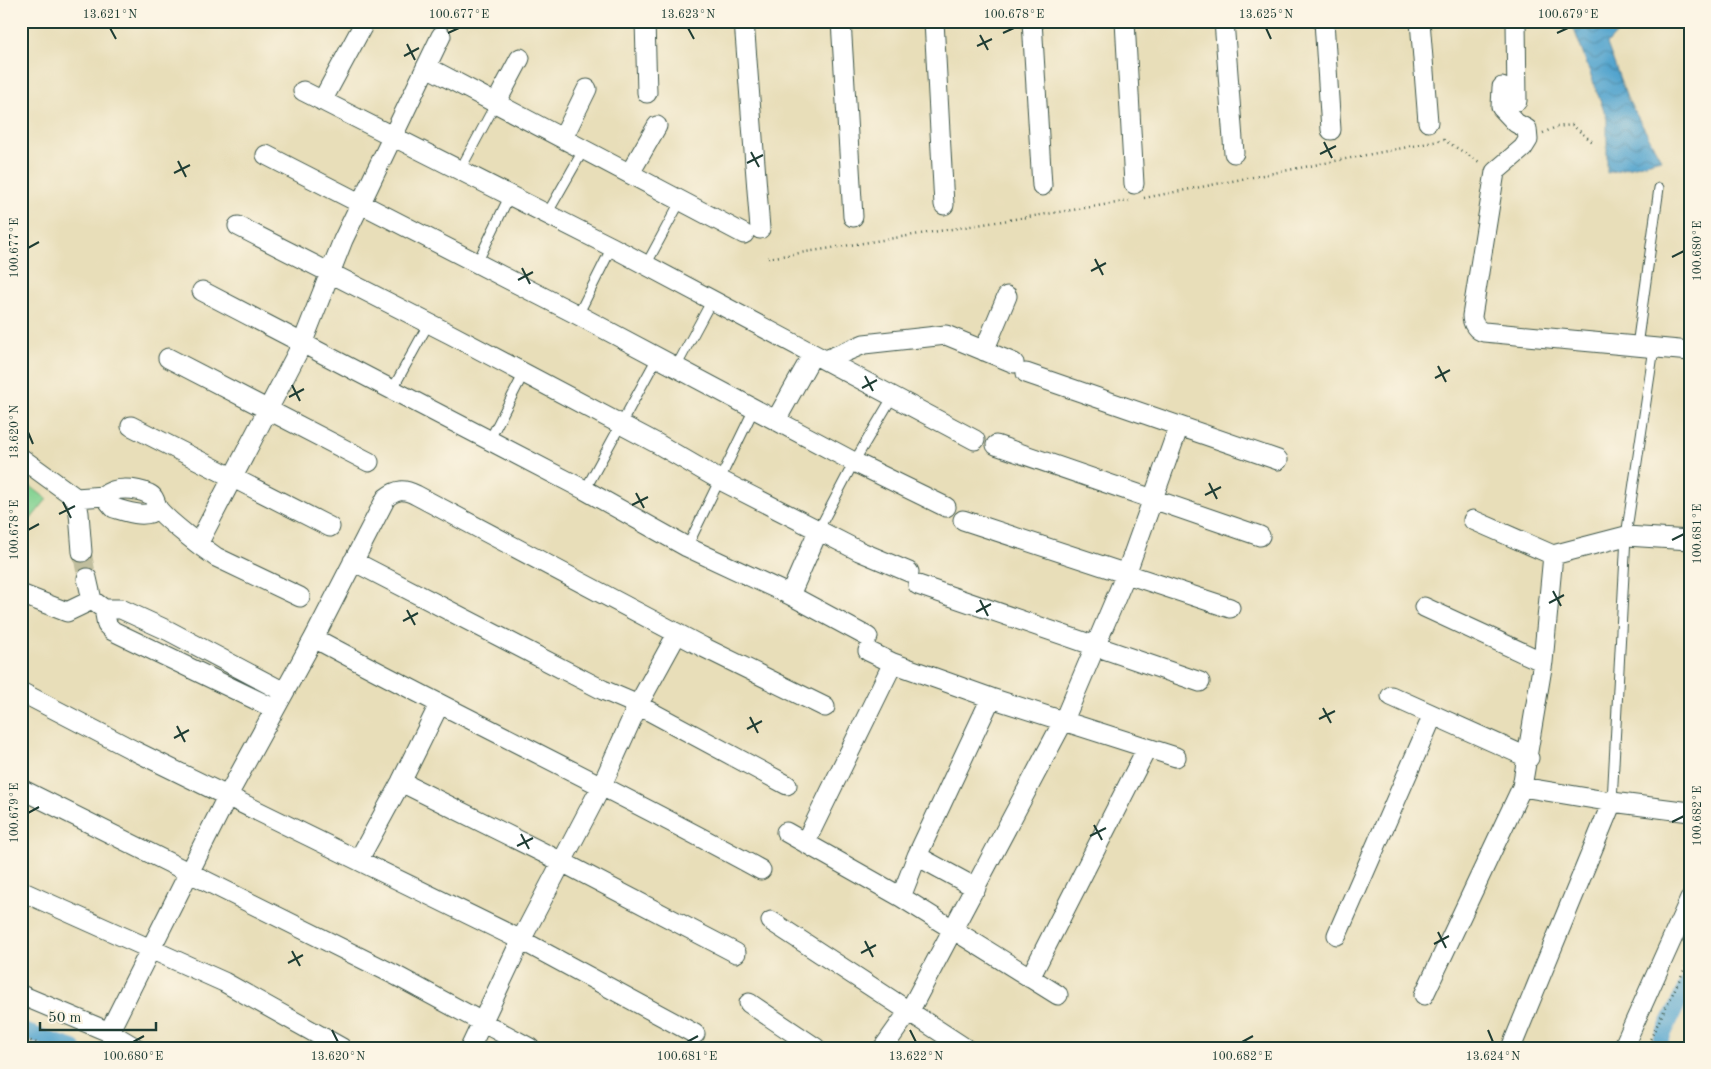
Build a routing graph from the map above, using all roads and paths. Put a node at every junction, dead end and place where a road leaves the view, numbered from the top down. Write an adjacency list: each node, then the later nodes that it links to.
1 (645, 21): 18 (street)
2 (744, 21): 38 (street)
3 (841, 21): 42 (street)
4 (934, 21): 40 (street)
5 (1032, 21): 35 (street)
6 (1125, 21): 34 (street)
7 (1224, 21): 30 (street)
8 (1324, 21): 24 (street)
9 (1420, 21): 22 (street)
10 (1516, 21): 20 (street)
11 (362, 27): 19 (street)
12 (442, 36): 14 (street)
13 (520, 58): 21 (street)
14 (427, 67): 21 (street); 25 (street)
15 (1502, 87): 27 (street)
16 (587, 89): 26 (street)
17 (303, 92): 19 (street)
18 (647, 93)
19 (322, 101): 25 (street)
20 (1517, 101)
21 (496, 103): 26 (street); 32 (lane)
22 (1428, 122)
23 (657, 126): 33 (street)
24 (1331, 130)
25 (394, 136): 32 (street); 39 (street)
26 (563, 138): 29 (street)
27 (1528, 140): 28 (path); 54 (street)
28 (1594, 143)
29 (584, 149): 33 (street); 41 (lane)
30 (1234, 153)
31 (266, 155): 39 (street)
32 (460, 170): 37 (street)
33 (630, 173): 38 (street)
34 (1134, 184)
35 (1042, 186)
36 (1659, 188): 54 (lane)
37 (510, 195): 41 (street); 45 (lane)
38 (681, 200): 46 (lane)
39 (361, 203): 45 (street); 47 (street)
40 (944, 205)
41 (547, 214): 44 (street)
42 (853, 217)
43 (238, 226): 47 (street)
44 (612, 247): 46 (street); 51 (lane)
45 (477, 263): 51 (street)
46 (646, 265): 50 (street)
47 (332, 273): 52 (street); 53 (street)
48 (202, 291): 53 (street)
49 (1007, 296): 55 (street)
50 (712, 300): 57 (street); 60 (lane)
51 (578, 315): 59 (street)
52 (429, 322): 61 (street); 62 (lane)
53 (302, 344): 62 (street); 65 (street)
54 (1646, 347): 56 (street); 88 (lane)
55 (984, 351): 57 (street); 69 (street)
56 (1690, 352)
57 (820, 357): 63 (street); 66 (street)
58 (168, 358): 65 (street)
59 (657, 358): 60 (street); 67 (lane)
60 (676, 367): 64 (street)
61 (524, 373): 67 (street); 71 (lane)
62 (392, 390): 71 (street)
63 (893, 396): 70 (street); 76 (lane)
64 (754, 409): 66 (street); 78 (lane)
65 (268, 410): 75 (street); 77 (street)
66 (776, 420): 76 (street)
67 (621, 425): 78 (street); 79 (lane)
68 (131, 426): 77 (street)
69 (1179, 426): 74 (street); 81 (street)
70 (975, 440)
71 (489, 441): 79 (street)
72 (996, 445): 81 (street)
73 (21, 458): 80 (street)
74 (1278, 460)
75 (370, 462)
76 (854, 462): 82 (street); 86 (lane)
77 (233, 477): 85 (street); 90 (street)
78 (720, 480): 86 (street); 91 (lane)
79 (584, 490): 91 (street)
80 (76, 498): 90 (street); 92 (street)
81 (1153, 498): 87 (street); 95 (street)
82 (946, 507)
83 (962, 520): 95 (street)
84 (1473, 520): 93 (street)
85 (330, 527)
86 (819, 530): 98 (street); 105 (street)
87 (1260, 536)
88 (1626, 536): 89 (street); 93 (street); 128 (lane)
89 (1690, 540)
90 (198, 544): 99 (street)
91 (687, 547): 98 (street)
92 (82, 552)
93 (1553, 555): 106 (street)
94 (352, 561): 103 (street); 104 (street); 114 (street)
95 (1126, 574): 101 (street); 105 (street)
96 (87, 578): 100 (street)
97 (21, 594): 100 (street)
98 (790, 594): 107 (street)
99 (300, 598)
100 (98, 605): 110 (street); 116 (street)
101 (1230, 608)
102 (1424, 608): 106 (street)
103 (677, 634): 114 (street); 115 (street)
104 (314, 638): 110 (street); 113 (street)
105 (1095, 647): 108 (street); 118 (street)
106 (1543, 662): 121 (street)
107 (893, 663): 112 (street); 131 (street)
108 (1200, 682)
109 (21, 692): 127 (street)
110 (284, 692): 116 (street)
111 (1391, 696): 117 (street)
112 (991, 698): 118 (street); 132 (street)
113 (439, 705): 122 (street); 123 (street)
114 (638, 705): 123 (street); 124 (street)
115 (825, 707)
116 (275, 709): 127 (street)
117 (1433, 715): 121 (street); 143 (street)
118 (1064, 720): 119 (street); 137 (street)
119 (1147, 748): 120 (street); 148 (street)
120 (1176, 757)
121 (1529, 758): 125 (street)
122 (402, 782): 133 (street); 134 (street)
123 (602, 785): 134 (street); 135 (street)
124 (787, 785)
125 (1522, 787): 128 (street); 151 (street)
126 (21, 789): 136 (street)
127 (228, 795): 133 (street); 136 (street)
128 (1612, 802): 129 (street); 166 (street)
129 (1690, 812)
130 (786, 832): 131 (street)
131 (806, 843): 139 (street)
132 (917, 856): 137 (street); 139 (street)
133 (359, 859): 144 (street)
134 (562, 862): 144 (street); 146 (street)
135 (761, 870)
136 (190, 872): 145 (street); 154 (street)
137 (976, 888): 142 (street)
138 (21, 891): 145 (street)
139 (901, 897): 142 (street)
140 (1690, 899): 167 (street)
141 (771, 921): 153 (street)
142 (953, 931): 148 (street); 153 (street)
143 (1337, 935)
144 (522, 940): 154 (street); 156 (street)
145 (150, 949): 155 (street); 160 (street)
146 (736, 953)
147 (1690, 958): 168 (path)
148 (1030, 978): 150 (street)
149 (21, 995): 155 (street)
150 (1058, 995)
151 (1424, 995)
152 (749, 1003): 163 (street)
153 (910, 1010): 164 (street); 165 (street)
154 (482, 1024): 161 (street); 162 (street)
155 (109, 1032): 159 (street)
156 (695, 1034)
157 (21, 1038): 158 (path)
158 (53, 1048)
159 (136, 1048)
160 (342, 1048)
161 (470, 1048)
162 (530, 1048)
163 (816, 1048)
164 (883, 1048)
165 (964, 1048)
166 (1512, 1048)
167 (1623, 1048)
168 (1646, 1048)

